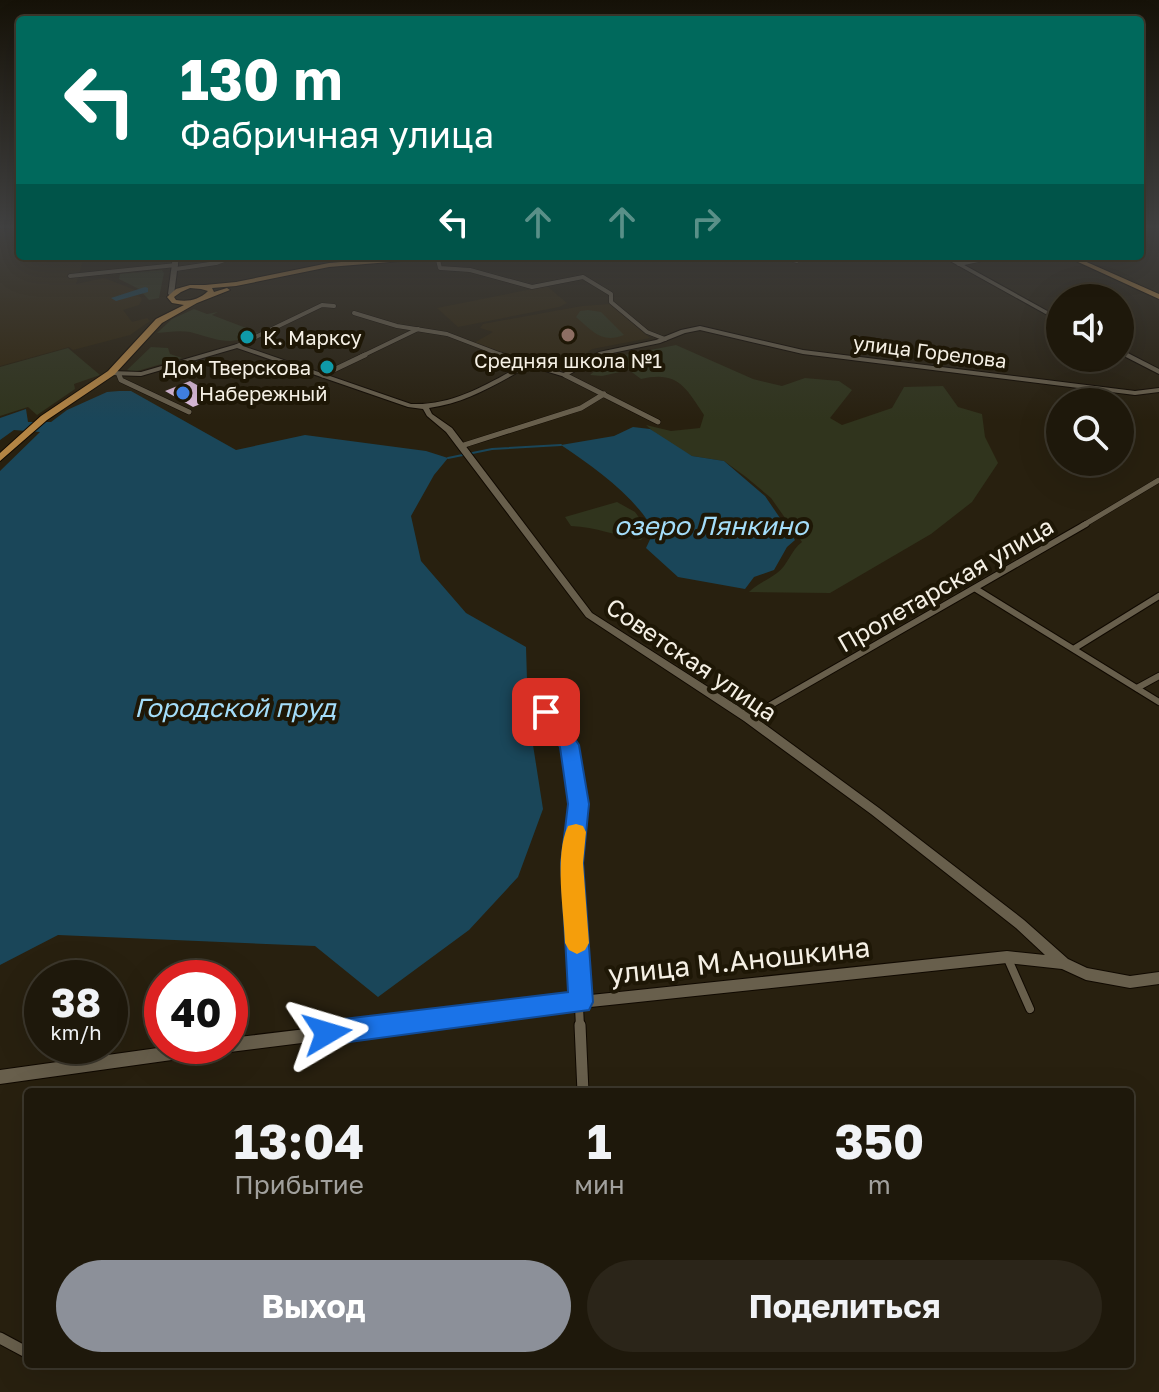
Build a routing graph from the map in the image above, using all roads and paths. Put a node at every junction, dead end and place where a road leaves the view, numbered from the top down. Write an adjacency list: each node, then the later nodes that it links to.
1 (172, 291): 7 (street)
2 (177, 291): 7 (main road)
3 (212, 291): 8 (main road)
4 (224, 291): 8 (main road)
5 (606, 291): 15 (street)
6 (1008, 291): 11 (street)
7 (171, 296): 9 (main road); 13 (main road)
8 (206, 297): 9 (main road)
9 (194, 302): 13 (main road)
10 (334, 306): 16 (street)
11 (1046, 312)
12 (354, 313): 14 (street)
13 (159, 321): 20 (main road)
14 (421, 328): 18 (street); 21 (street)
15 (665, 339): 22 (street); 23 (street, улица Горелова)
16 (237, 346): 20 (street); 21 (street)
17 (1134, 359): 19 (street)
18 (528, 364): 22 (street); 25 (street)
19 (1159, 372)
20 (115, 374): 26 (street); 29 (main road)
21 (323, 375): 25 (street)
22 (565, 375): 24 (street)
23 (1159, 390)
24 (604, 394): 27 (street); 28 (street)
25 (426, 408): 28 (street, Советская улица)
26 (189, 412)
27 (658, 422)
28 (464, 452): 38 (street, Советская улица)
29 (0, 458)
30 (1159, 480): 31 (street, Пролетарская улица)
31 (976, 589): 33 (street); 38 (street, Пролетарская улица)
32 (1159, 596): 33 (street)
33 (1075, 648): 35 (street)
34 (1159, 676): 35 (street)
35 (1137, 688): 36 (street)
36 (1159, 702)
37 (546, 712): 42 (street)
38 (748, 718): 40 (street, Советская улица)
39 (1007, 957): 40 (street, улица М.Аношкина); 42 (street, улица М.Аношкина); 43 (street)
40 (1063, 963): 41 (street)
41 (1159, 978)
42 (581, 1002): 44 (street, улица М.Аношкина); 47 (street)
43 (1030, 1009)
44 (248, 1043)
45 (144, 1057): 46 (street)
46 (0, 1077)
47 (583, 1088)
48 (0, 1338): 49 (street)
49 (24, 1351)

